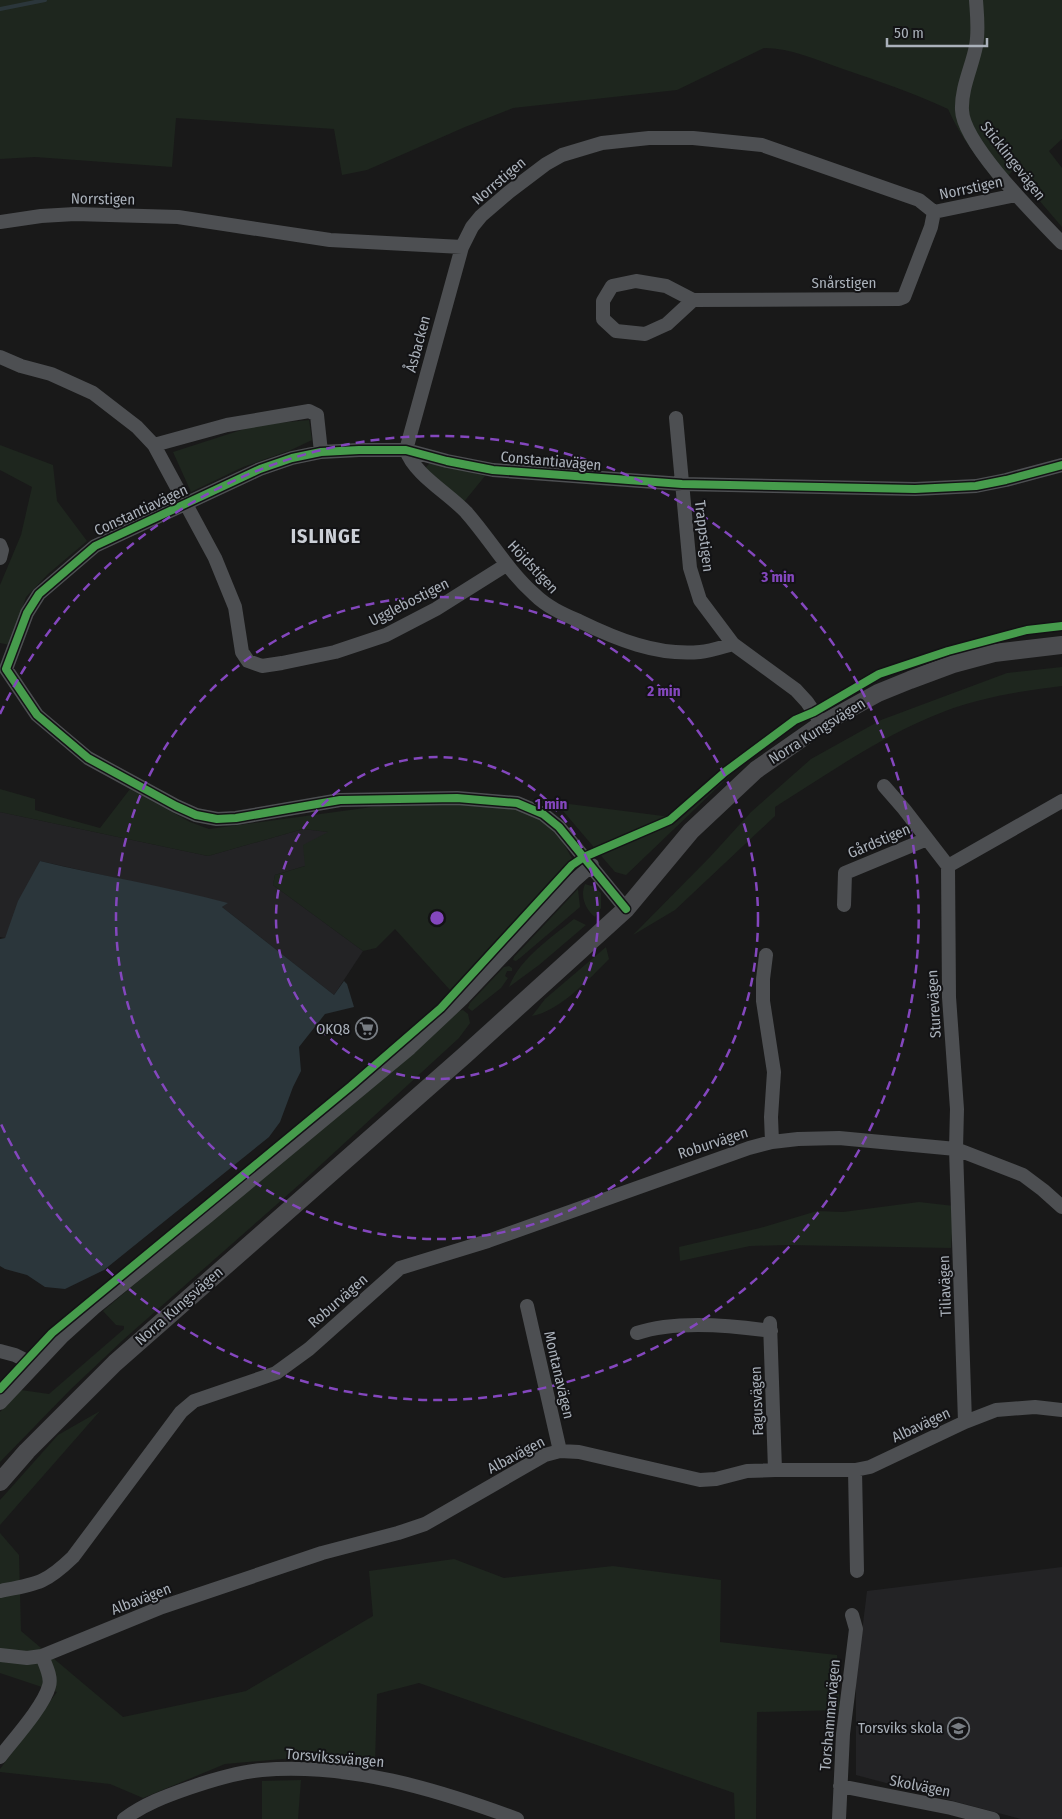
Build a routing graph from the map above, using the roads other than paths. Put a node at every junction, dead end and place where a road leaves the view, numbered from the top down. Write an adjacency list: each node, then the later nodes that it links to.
1 (976, 0): 2 (street, Sticklingevägen)
2 (1016, 195): 3 (street, Norrstigen); 5 (street, Sticklingevägen)
3 (934, 212): 6 (street, Norrstigen); 7 (street, Snårstigen)
4 (0, 222): 6 (street, Norrstigen)
5 (1062, 243)
6 (462, 247): 11 (street, Åsbacken)
7 (693, 300): 7 (street, Snårstigen)
8 (0, 357): 10 (street)
9 (676, 418): 14 (street, Trappstigen)
10 (154, 445): 12 (street); 15 (street)
11 (406, 450): 12 (street, Constantiavägen); 14 (street, Constantiavägen); 18 (street, Höjdstigen)
12 (321, 452): 15 (street, Constantiavägen)
13 (1062, 465): 14 (street, Constantiavägen)
14 (682, 484): 19 (street, Trappstigen)
15 (186, 505): 18 (street, Ugglebostigen); 21 (street, Constantiavägen)
16 (0, 545): 17 (street)
17 (0, 558)
18 (506, 565): 19 (street, Höjdstigen)
19 (733, 644): 22 (street, Trappstigen)
20 (1062, 645): 22 (main road, Norra Kungsvägen)
21 (3, 666): 26 (street, Constantiavägen)
22 (822, 724): 29 (main road, Norra Kungsvägen)
23 (884, 786): 25 (street, Gårdstigen)
24 (1062, 801): 27 (street)
25 (927, 839): 27 (street, Gårdstigen); 28 (street, Gårdstigen)
26 (592, 865): 29 (street, Constantiavägen); 37 (street)
27 (948, 866): 32 (street, Sturevägen)
28 (844, 904)
29 (626, 909): 44 (main road, Norra Kungsvägen)
30 (766, 955): 31 (street, Roburvägen)
31 (772, 1142): 32 (street, Roburvägen); 46 (street, Roburvägen)
32 (956, 1149): 33 (street); 40 (street, Tiliavägen)
33 (1062, 1207)
34 (527, 1306): 41 (street, Montanavägen)
35 (637, 1333): 42 (street, Fagusvägen)
36 (0, 1351): 37 (street)
37 (35, 1365): 38 (street)
38 (0, 1403)
39 (1062, 1410): 40 (street, Albavägen)
40 (965, 1422): 43 (street, Albavägen)
41 (560, 1451): 42 (street, Albavägen); 49 (street, Albavägen)
42 (775, 1470): 43 (street, Albavägen)
43 (855, 1470): 45 (street)
44 (0, 1482)
45 (856, 1571)
46 (0, 1591)
47 (852, 1614): 51 (street, Torshammarvägen)
48 (0, 1655): 49 (street, Albavägen)
49 (42, 1656): 50 (street)
50 (0, 1757)
51 (840, 1786): 54 (street, Torshammarvägen); 55 (street, Skolvägen)
52 (124, 1819): 53 (street, Torsvikssvängen)
53 (517, 1819)
54 (839, 1819)
55 (994, 1819)

